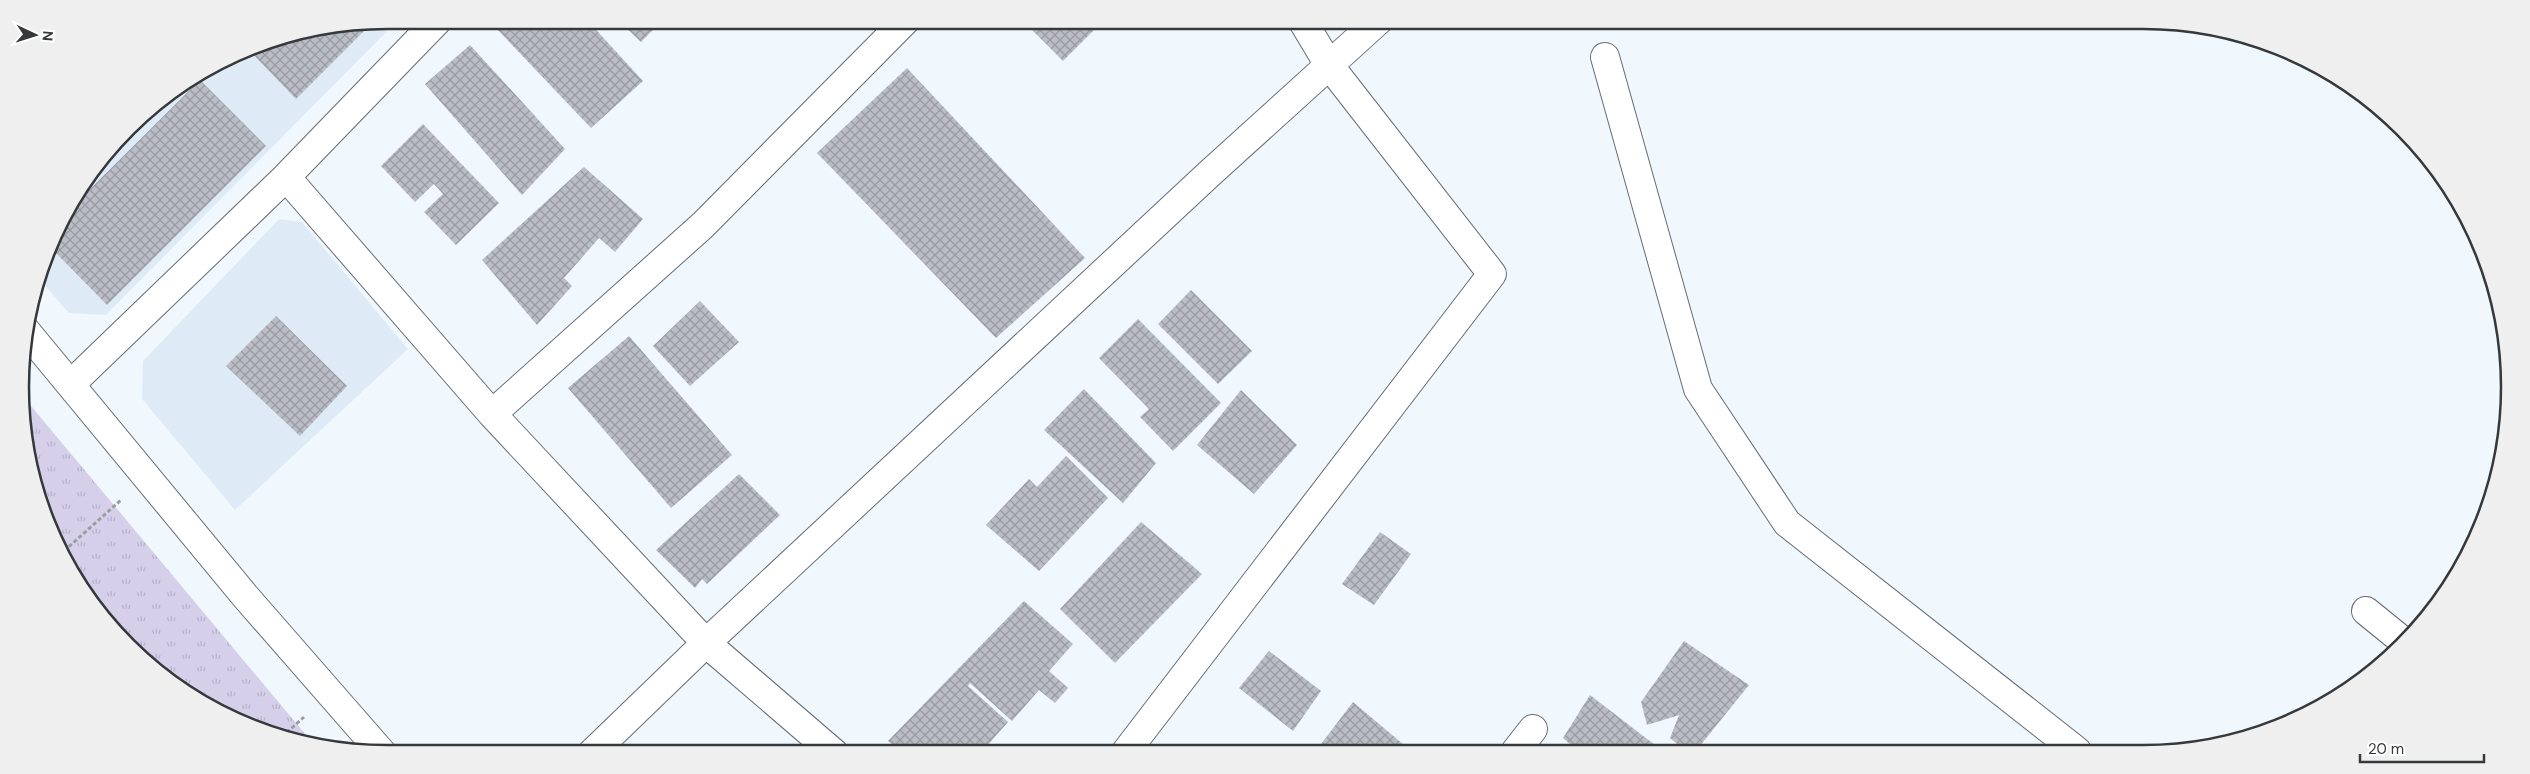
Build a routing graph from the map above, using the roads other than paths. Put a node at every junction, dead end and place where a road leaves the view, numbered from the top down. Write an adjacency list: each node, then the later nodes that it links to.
1 (429, 29): 7 (street)
2 (897, 29): 10 (street)
3 (1307, 29): 6 (street)
4 (1369, 29): 6 (street)
5 (1605, 58): 20 (street)
6 (1329, 66): 13 (street); 18 (street)
7 (286, 177): 9 (street); 10 (street)
8 (32, 338): 9 (street)
9 (72, 384): 15 (street)
10 (492, 414): 13 (street)
11 (2366, 611): 12 (street)
12 (2398, 637)
13 (706, 643): 16 (street); 17 (street)
14 (1533, 729): 19 (street)
15 (375, 744)
16 (600, 745)
17 (825, 745)
18 (1132, 745)
19 (1520, 745)
20 (2069, 745)

